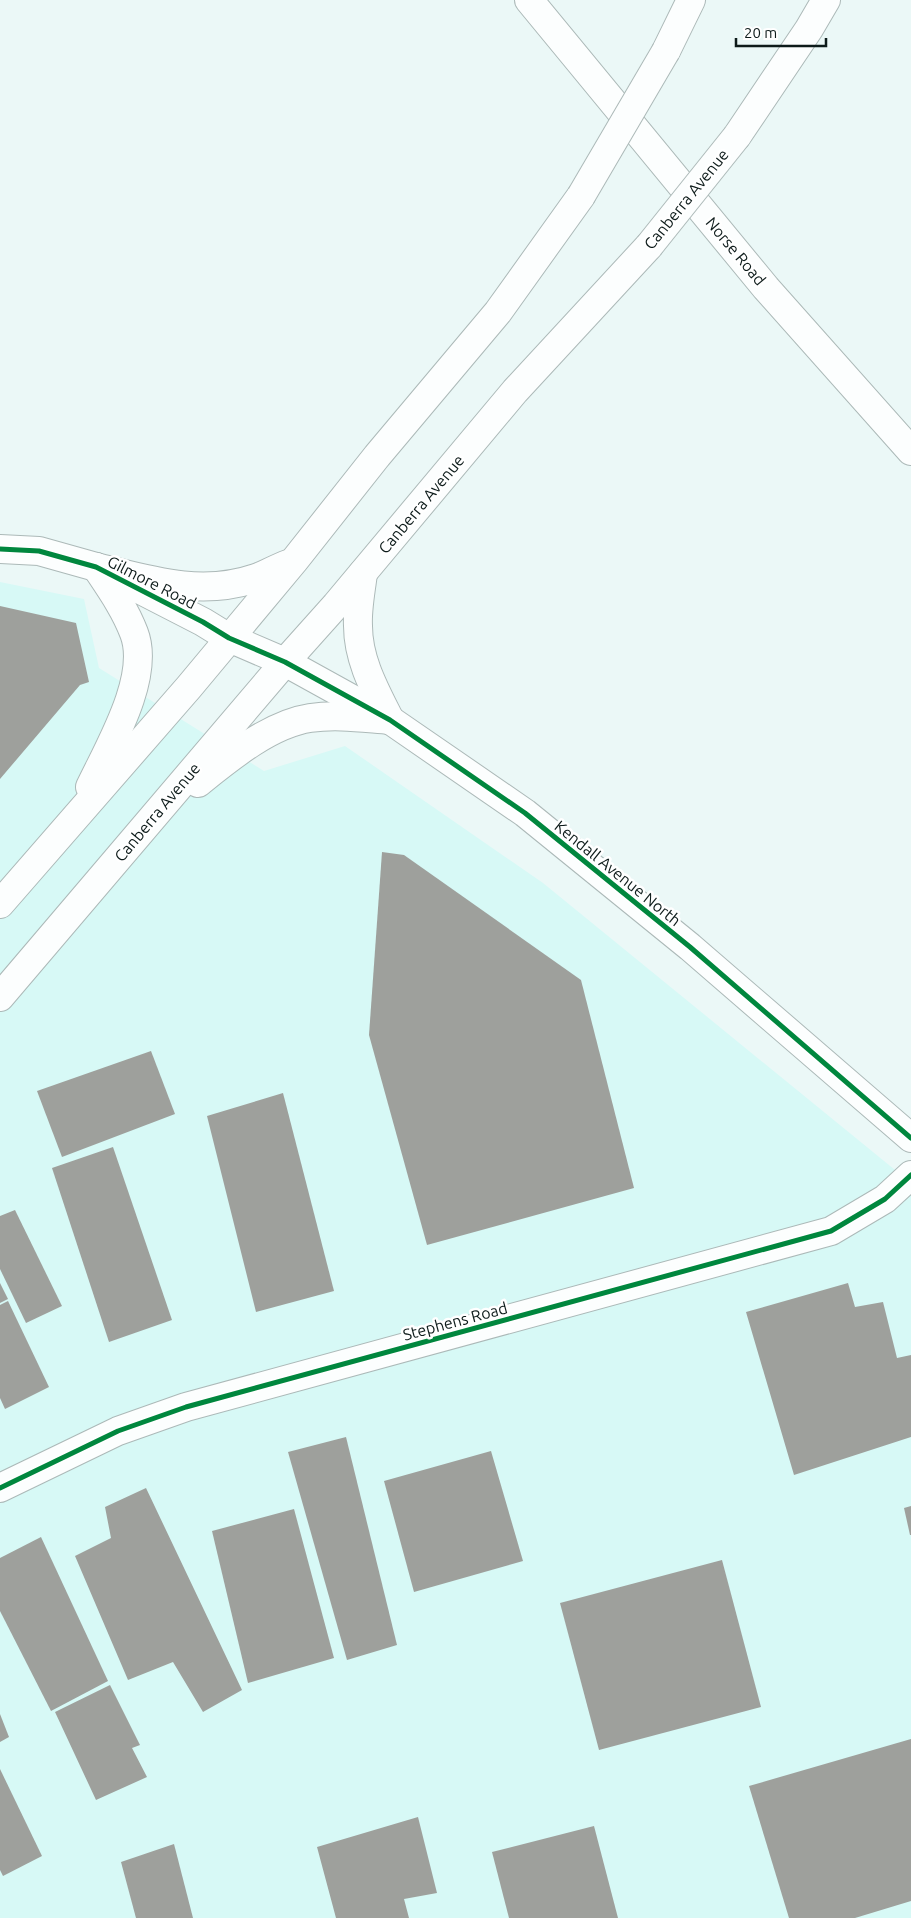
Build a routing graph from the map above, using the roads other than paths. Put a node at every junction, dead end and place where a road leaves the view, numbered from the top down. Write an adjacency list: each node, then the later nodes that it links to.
1 (528, 0): 4 (main road, Norse Road)
2 (691, 0): 6 (main road, bridge)
3 (826, 0): 8 (main road, Canberra Avenue, bridge)
4 (911, 451)
5 (0, 549): 7 (main road, Gilmore Road)
6 (294, 561): 7 (main road); 9 (main road)
7 (96, 567): 9 (main road, Gilmore Road); 12 (main road)
8 (363, 573): 10 (main road, Canberra Avenue); 11 (main road)
9 (229, 638): 10 (main road, Gilmore Road); 12 (main road)
10 (285, 662): 11 (main road, Kendall Avenue North); 13 (main road, Canberra Avenue)
11 (390, 720): 13 (main road); 16 (main road, Kendall Avenue North)
12 (77, 816): 14 (main road)
13 (142, 830): 15 (main road, Canberra Avenue)
14 (0, 904)
15 (0, 997)
16 (911, 1138)
17 (911, 1174): 18 (main road, Stephens Road)
18 (0, 1488)

